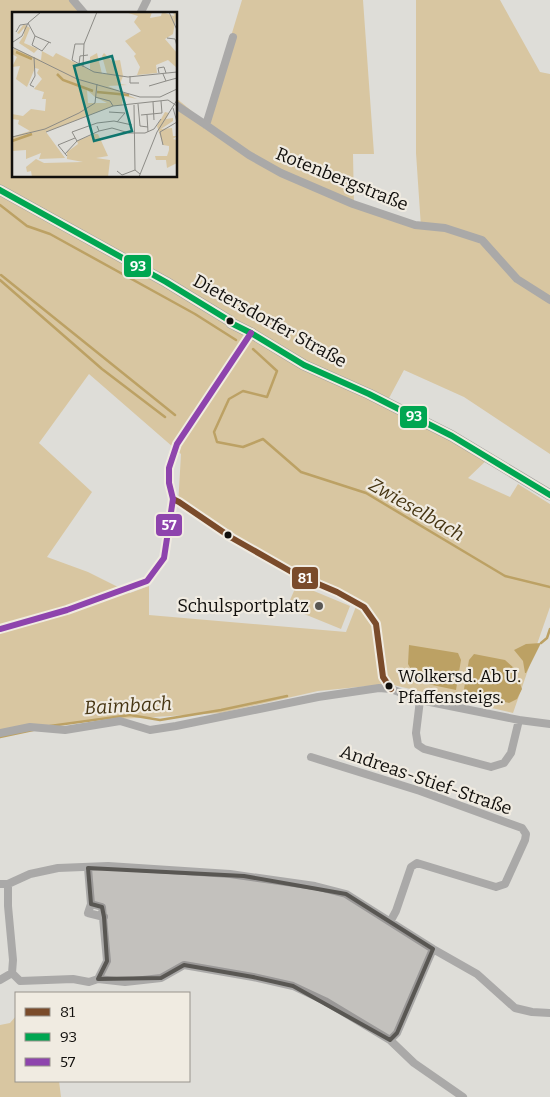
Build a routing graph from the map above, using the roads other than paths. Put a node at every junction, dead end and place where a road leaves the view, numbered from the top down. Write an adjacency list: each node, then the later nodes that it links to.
1 (73, 0): 3 (street)
2 (147, 0): 4 (street)
3 (83, 12)
4 (141, 12)
5 (234, 37): 7 (street)
6 (178, 106): 7 (street, Rotenbergstraße)
7 (206, 124): 9 (street, Rotenbergstraße)
8 (0, 190): 10 (street, Dietersdorfer Straße)
9 (550, 300)
10 (251, 333): 11 (street, Dietersdorfer Straße); 12 (street)
11 (550, 495)
12 (173, 499): 13 (street); 14 (street)
13 (0, 629)
14 (391, 689): 15 (street); 18 (street)
15 (420, 700): 16 (street); 16 (street)
16 (519, 720): 17 (street)
17 (550, 724)
18 (0, 733)
19 (311, 757): 22 (street, Andreas-Stief-Straße)
20 (88, 868): 21 (street); 22 (street); 25 (street)
21 (4, 884): 24 (street)
22 (390, 922): 23 (street)
23 (433, 948): 27 (street); 28 (street)
24 (12, 973): 25 (street); 26 (street)
25 (98, 979): 28 (street)
26 (0, 980)
27 (550, 1013)
28 (390, 1040): 29 (street)
29 (463, 1097)

